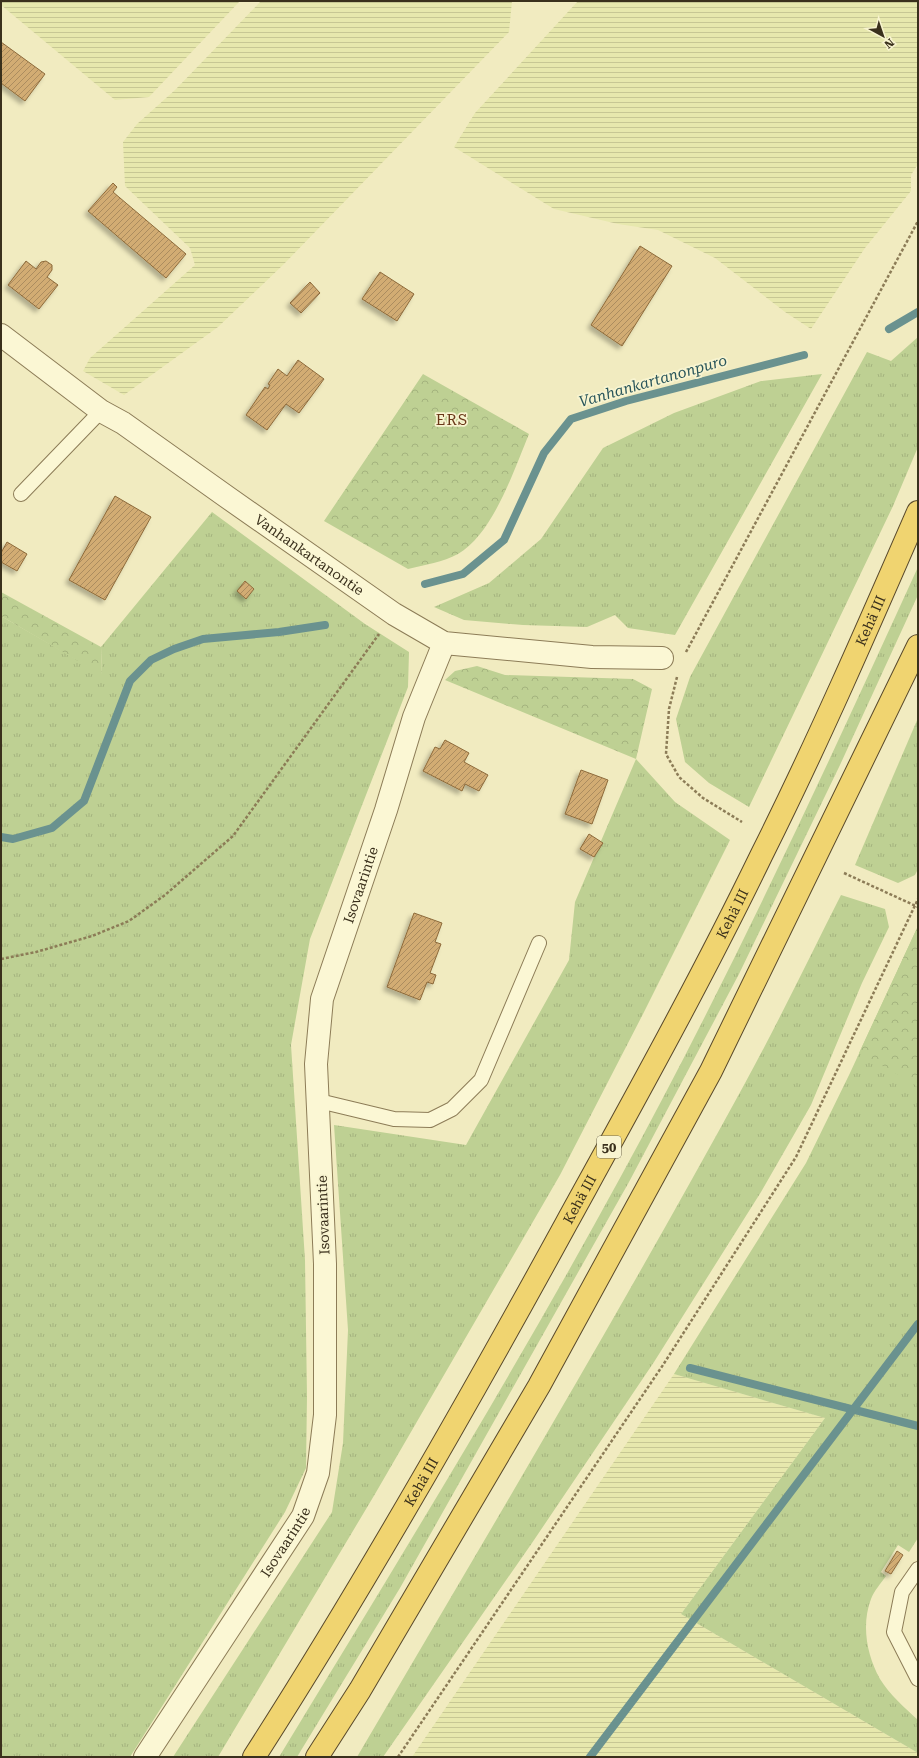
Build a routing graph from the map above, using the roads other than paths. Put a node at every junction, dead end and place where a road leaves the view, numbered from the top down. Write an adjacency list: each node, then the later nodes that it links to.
1 (1, 335): 2 (street, Vanhankartanontie)
2 (102, 411): 3 (lane); 5 (street, Vanhankartanontie)
3 (21, 494)
4 (918, 512): 13 (highway, Kehä III / 50)
5 (444, 643): 7 (street, Vanhankartanontie); 9 (street, Isovaarintie)
6 (918, 646): 14 (highway)
7 (662, 658)
8 (539, 943): 9 (lane)
9 (319, 1101): 12 (street, Isovaarintie)
10 (918, 1569): 11 (lane)
11 (918, 1679)
12 (145, 1757)
13 (254, 1757)
14 (317, 1757)

